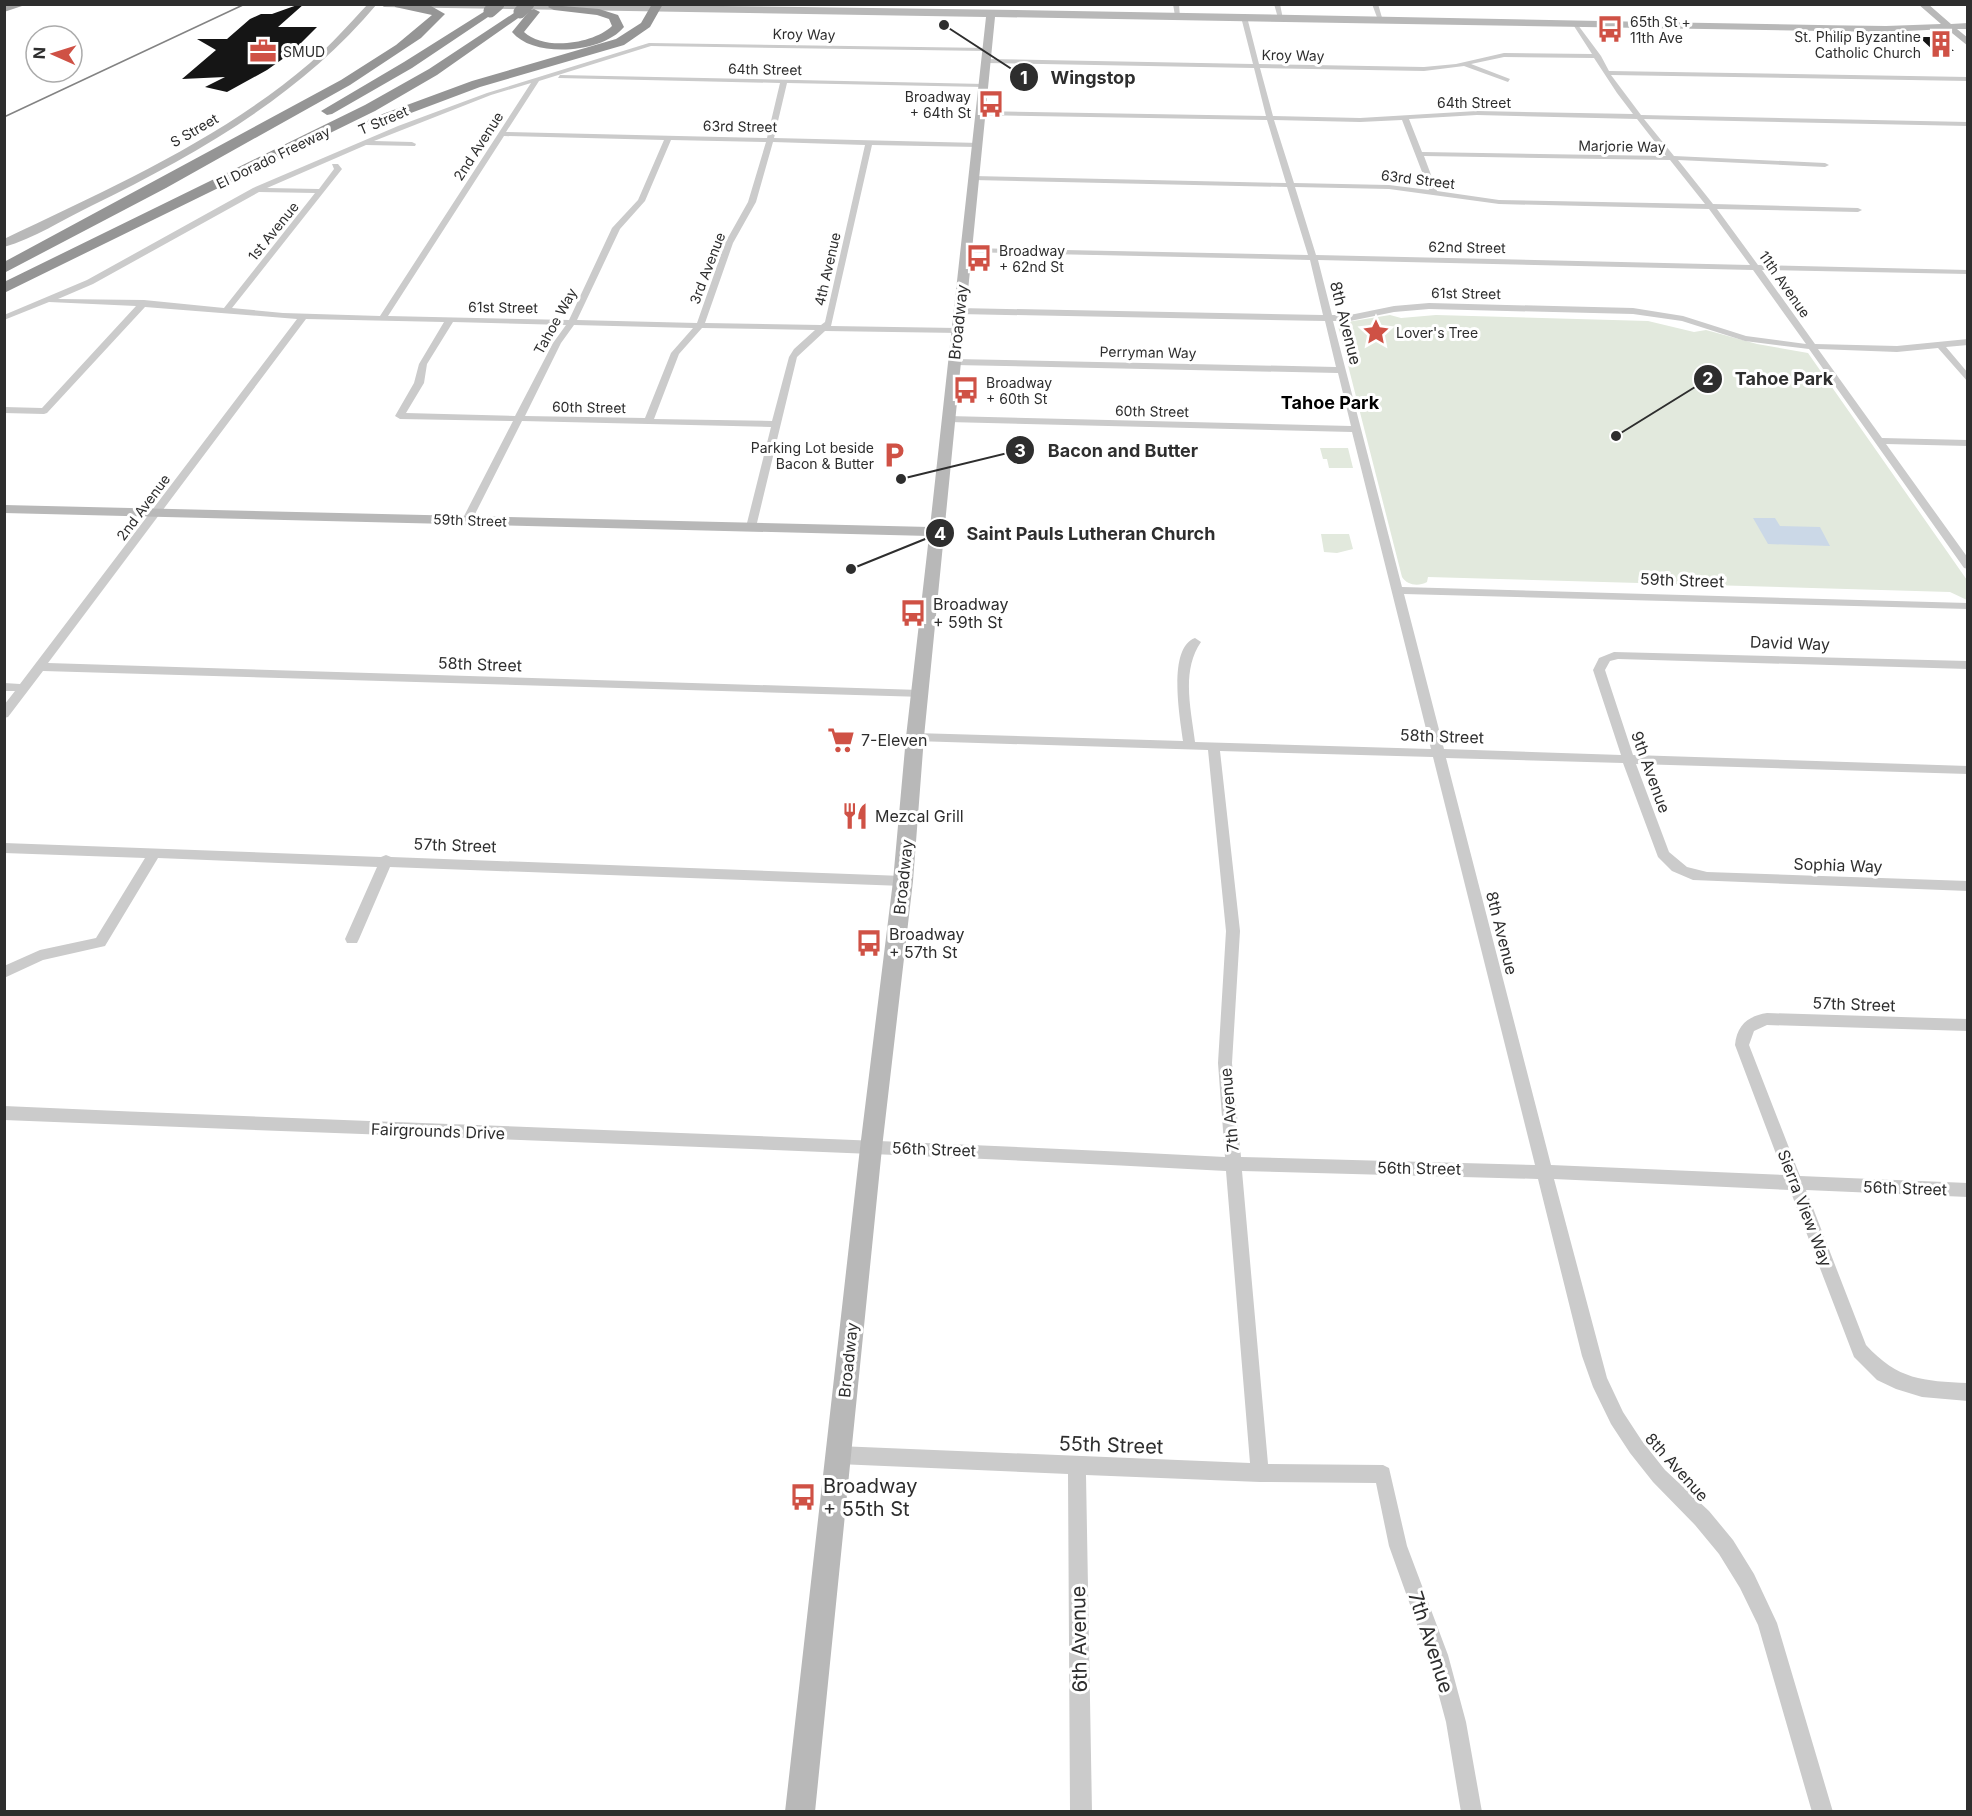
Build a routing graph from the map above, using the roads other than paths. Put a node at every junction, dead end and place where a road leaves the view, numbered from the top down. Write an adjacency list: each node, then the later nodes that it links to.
1 (16, 4): 16 (main road)
2 (24, 4): 16 (main road)
3 (373, 4): 64 (main road, S Street)
4 (384, 4): 10 (main road)
5 (678, 4): 11 (main road)
6 (1176, 4): 18 (street)
7 (1277, 4): 20 (street)
8 (1375, 4): 21 (street)
9 (1922, 4): 24 (main road)
10 (399, 5): 12 (main road); 68 (highway)
11 (804, 6): 13 (main road); 17 (main road)
12 (554, 7): 13 (main road); 15 (highway)
13 (657, 7): 62 (highway)
14 (490, 8): 40 (highway, El Dorado Freeway)
15 (531, 8): 62 (highway, El Dorado Freeway)
16 (4, 9)
17 (991, 13): 18 (main road); 28 (main road, Broadway)
18 (1178, 16): 19 (main road)
19 (1244, 17): 20 (main road); 31 (street, 8th Avenue)
20 (1281, 18): 21 (main road)
21 (1381, 20): 23 (main road)
22 (1968, 21): 24 (main road)
23 (1575, 23): 24 (main road); 29 (street, 11th Avenue)
24 (1945, 24): 25 (main road); 27 (main road)
25 (1968, 26)
26 (657, 43): 28 (street, Kroy Way); 33 (street, T Street)
27 (1968, 44)
28 (986, 55): 31 (street, Kroy Way); 37 (main road, Broadway)
29 (1598, 56): 30 (street, Kroy Way); 32 (street, 11th Avenue)
30 (1464, 64): 31 (street, Kroy Way); 34 (street)
31 (1256, 67): 42 (street, 8th Avenue)
32 (1608, 73): 35 (street); 39 (street, 11th Avenue)
33 (542, 78): 36 (street, 64th Street); 44 (street, 2nd Avenue); 48 (street, T Street)
34 (1508, 80)
35 (1968, 80)
36 (783, 81): 37 (street, 64th Street); 46 (street, 3rd Avenue)
37 (983, 85): 38 (main road, Broadway)
38 (980, 113): 42 (street, 64th Street); 51 (main road, Broadway)
39 (1640, 116): 41 (street, 64th Street); 43 (street, 64th Street); 53 (street, 11th Avenue)
40 (316, 117)
41 (1405, 117): 42 (street, 64th Street); 52 (street)
42 (1270, 119): 57 (street, 8th Avenue)
43 (1968, 124)
44 (502, 134): 45 (street, 63rd Street); 78 (street, 2nd Avenue)
45 (668, 138): 46 (street, 63rd Street); 80 (street, Tahoe Way)
46 (770, 140): 47 (street, 63rd Street); 81 (street, 3rd Avenue)
47 (869, 142): 51 (street, 63rd Street); 82 (street, 4th Avenue)
48 (363, 143): 49 (street); 58 (street, T Street)
49 (412, 144)
50 (262, 145): 68 (highway, El Dorado Freeway)
51 (977, 145): 56 (main road, Broadway)
52 (1419, 154): 53 (street, Marjorie Way); 60 (street)
53 (1674, 158): 54 (street, Marjorie Way); 61 (street, 11th Avenue)
54 (1825, 165)
55 (334, 166): 59 (street, 1st Avenue)
56 (973, 178): 57 (street, 63rd Street); 65 (main road, Broadway)
57 (1291, 185): 60 (street, 63rd Street); 66 (street, 8th Avenue)
58 (255, 190): 59 (street); 71 (street, T Street)
59 (322, 191): 74 (street, 1st Avenue)
60 (1434, 193): 61 (street, 63rd Street)
61 (1711, 206): 63 (street, 63rd Street); 67 (street, 11th Avenue)
62 (166, 209): 70 (highway, El Dorado Freeway)
63 (1858, 210)
64 (4, 244)
65 (966, 250): 66 (street, 62nd Street); 73 (main road, Broadway)
66 (1313, 257): 67 (street, 62nd Street); 77 (street, 8th Avenue)
67 (1756, 267): 69 (street, 62nd Street); 86 (street, 11th Avenue)
68 (4, 269)
69 (1968, 272)
70 (4, 288)
71 (48, 300): 72 (street, 61st Street); 76 (street, T Street)
72 (144, 303): 74 (street, 61st Street); 90 (street)
73 (959, 311): 77 (street, 61st Street); 83 (main road, Broadway)
74 (225, 312): 75 (street, 61st Street)
75 (303, 317): 78 (street, 61st Street); 99 (street, 2nd Avenue)
76 (4, 318)
77 (1328, 318): 86 (street, 61st Street); 88 (street, 8th Avenue)
78 (382, 319): 79 (street, 61st Street)
79 (450, 320): 80 (street, 61st Street); 91 (street, 60th Street)
80 (572, 322): 81 (street, 61st Street); 91 (street, Tahoe Way)
81 (700, 325): 82 (street, 61st Street); 93 (street, 3rd Avenue)
82 (821, 329): 83 (street, 61st Street); 94 (street, 4th Avenue)
83 (957, 331): 87 (main road, Broadway)
84 (1968, 342): 85 (street, 61st Street)
85 (1940, 345): 86 (street, 61st Street); 89 (street)
86 (1813, 347): 96 (street, 11th Avenue)
87 (954, 362): 88 (street, Perryman Way); 92 (main road, Broadway)
88 (1341, 370): 95 (street, 8th Avenue)
89 (1968, 379)
90 (4, 410)
91 (518, 419): 93 (street, 60th Street); 100 (street, Tahoe Way)
92 (948, 419): 95 (street, 60th Street); 102 (main road, Broadway)
93 (648, 422): 94 (street, 60th Street)
94 (777, 424): 101 (street, 4th Avenue)
95 (1355, 429): 104 (street, 8th Avenue)
96 (1878, 441): 97 (street); 103 (street, 11th Avenue)
97 (1968, 443)
98 (4, 509): 99 (main road, 59th Street)
99 (156, 512): 100 (main road, 59th Street); 109 (street, 2nd Avenue)
100 (467, 520): 101 (main road, 59th Street)
101 (751, 527): 102 (main road, 59th Street)
102 (936, 532): 112 (main road, Broadway)
103 (1968, 566)
104 (1396, 590): 105 (street, 59th Street); 117 (street, 8th Avenue)
105 (1968, 606)
106 (1195, 642): 115 (street)
107 (1612, 656): 108 (street, David Way); 118 (street, 9th Avenue)
108 (1968, 665)
109 (40, 667): 111 (street, 2nd Avenue); 112 (street, 58th Street)
110 (4, 687): 111 (street)
111 (24, 688): 113 (street, 2nd Avenue)
112 (920, 694): 114 (main road, Broadway)
113 (4, 714)
114 (915, 737): 115 (street, 58th Street); 124 (main road, Broadway)
115 (1189, 744): 116 (street, 58th Street)
116 (1214, 747): 117 (street, 58th Street); 132 (street, 7th Avenue)
117 (1439, 752): 118 (street, 58th Street); 133 (street, 8th Avenue)
118 (1628, 759): 119 (street, 58th Street); 123 (street, 9th Avenue)
119 (1968, 770)
120 (4, 848): 121 (street, 57th Street)
121 (155, 852): 122 (street, 57th Street); 127 (street)
122 (386, 860): 124 (street, 57th Street); 126 (street)
123 (1707, 877): 125 (street, Sophia Way)
124 (903, 881): 131 (main road, Broadway)
125 (1968, 886)
126 (352, 939)
127 (4, 973)
128 (1968, 1025): 129 (street, 57th Street)
129 (1743, 1032): 134 (street, Sierra View Way)
130 (4, 1113): 131 (street, Fairgrounds Drive)
131 (871, 1148): 132 (street, 56th Street); 137 (main road, Broadway)
132 (1233, 1164): 133 (street, 56th Street); 139 (street, 7th Avenue)
133 (1544, 1172): 134 (street, 56th Street); 144 (street, 8th Avenue)
134 (1795, 1183): 135 (street, 56th Street); 136 (street, Sierra View Way)
135 (1968, 1190)
136 (1968, 1392)
137 (838, 1455): 138 (street, 55th Street); 141 (main road, Broadway)
138 (1077, 1467): 139 (street, 55th Street); 142 (street, 6th Avenue)
139 (1260, 1473): 140 (street, 55th Street)
140 (1383, 1474): 143 (street, 7th Avenue)
141 (800, 1812)
142 (1081, 1812)
143 (1472, 1812)
144 (1823, 1812)

